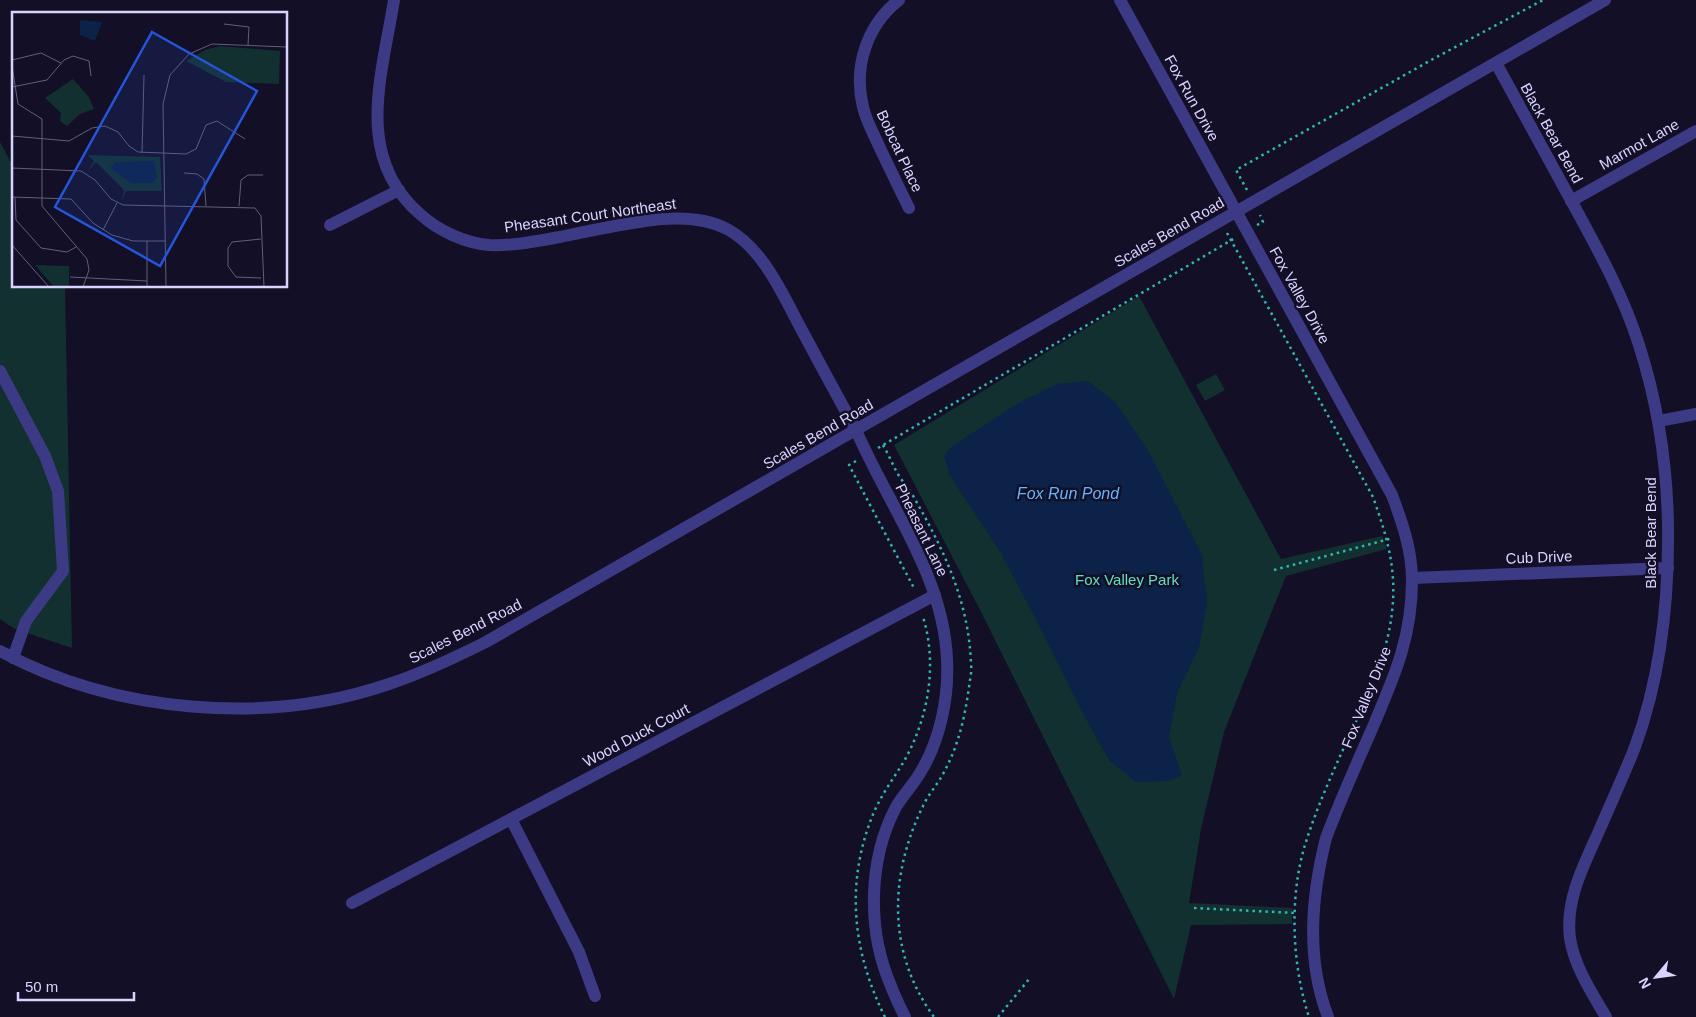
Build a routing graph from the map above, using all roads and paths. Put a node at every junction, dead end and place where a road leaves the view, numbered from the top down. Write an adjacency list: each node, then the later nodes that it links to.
1 (394, 0): 7 (street, Pheasant Court Northeast)
2 (899, 0): 9 (street, Bobcat Place)
3 (1120, 0): 10 (street, Fox Run Drive)
4 (1605, 0): 5 (street, Scales Bend Road)
5 (1496, 62): 8 (street, Black Bear Bend); 10 (street, Scales Bend Road)
6 (1696, 131): 8 (street, Marmot Lane)
7 (399, 190): 12 (street); 16 (street, Pheasant Court Northeast)
8 (1571, 201): 15 (street, Black Bear Bend)
9 (909, 208)
10 (1236, 212): 11 (street, Scales Bend Road); 19 (street, Fox Valley Drive)
11 (1221, 221): 16 (street, Scales Bend Road); 20 (path)
12 (330, 225)
13 (0, 371): 27 (street)
14 (1696, 414): 15 (street)
15 (1659, 421): 21 (street, Black Bear Bend)
16 (856, 430): 24 (street, Pheasant Lane); 27 (street, Scales Bend Road)
17 (883, 445): 36 (path)
18 (849, 465): 25 (path)
19 (1405, 535): 20 (path); 23 (street, Fox Valley Drive)
20 (1388, 540): 22 (path); 31 (path)
21 (1668, 568): 23 (street, Cub Drive); 40 (street, Black Bear Bend)
22 (1274, 570)
23 (1412, 578): 39 (street, Fox Valley Drive)
24 (935, 595): 25 (street, Wood Duck Court); 35 (street, Pheasant Lane)
25 (919, 605): 28 (street, Wood Duck Court); 34 (path)
26 (0, 651): 27 (street, Scales Bend Road)
27 (13, 658)
28 (511, 819): 29 (street, Wood Duck Court); 33 (street)
29 (352, 903)
30 (1194, 908): 31 (path)
31 (1295, 913): 38 (path)
32 (1030, 978): 37 (path)
33 (595, 996)
34 (885, 1017)
35 (905, 1017)
36 (934, 1017)
37 (998, 1017)
38 (1309, 1017)
39 (1328, 1017)
40 (1606, 1017)

